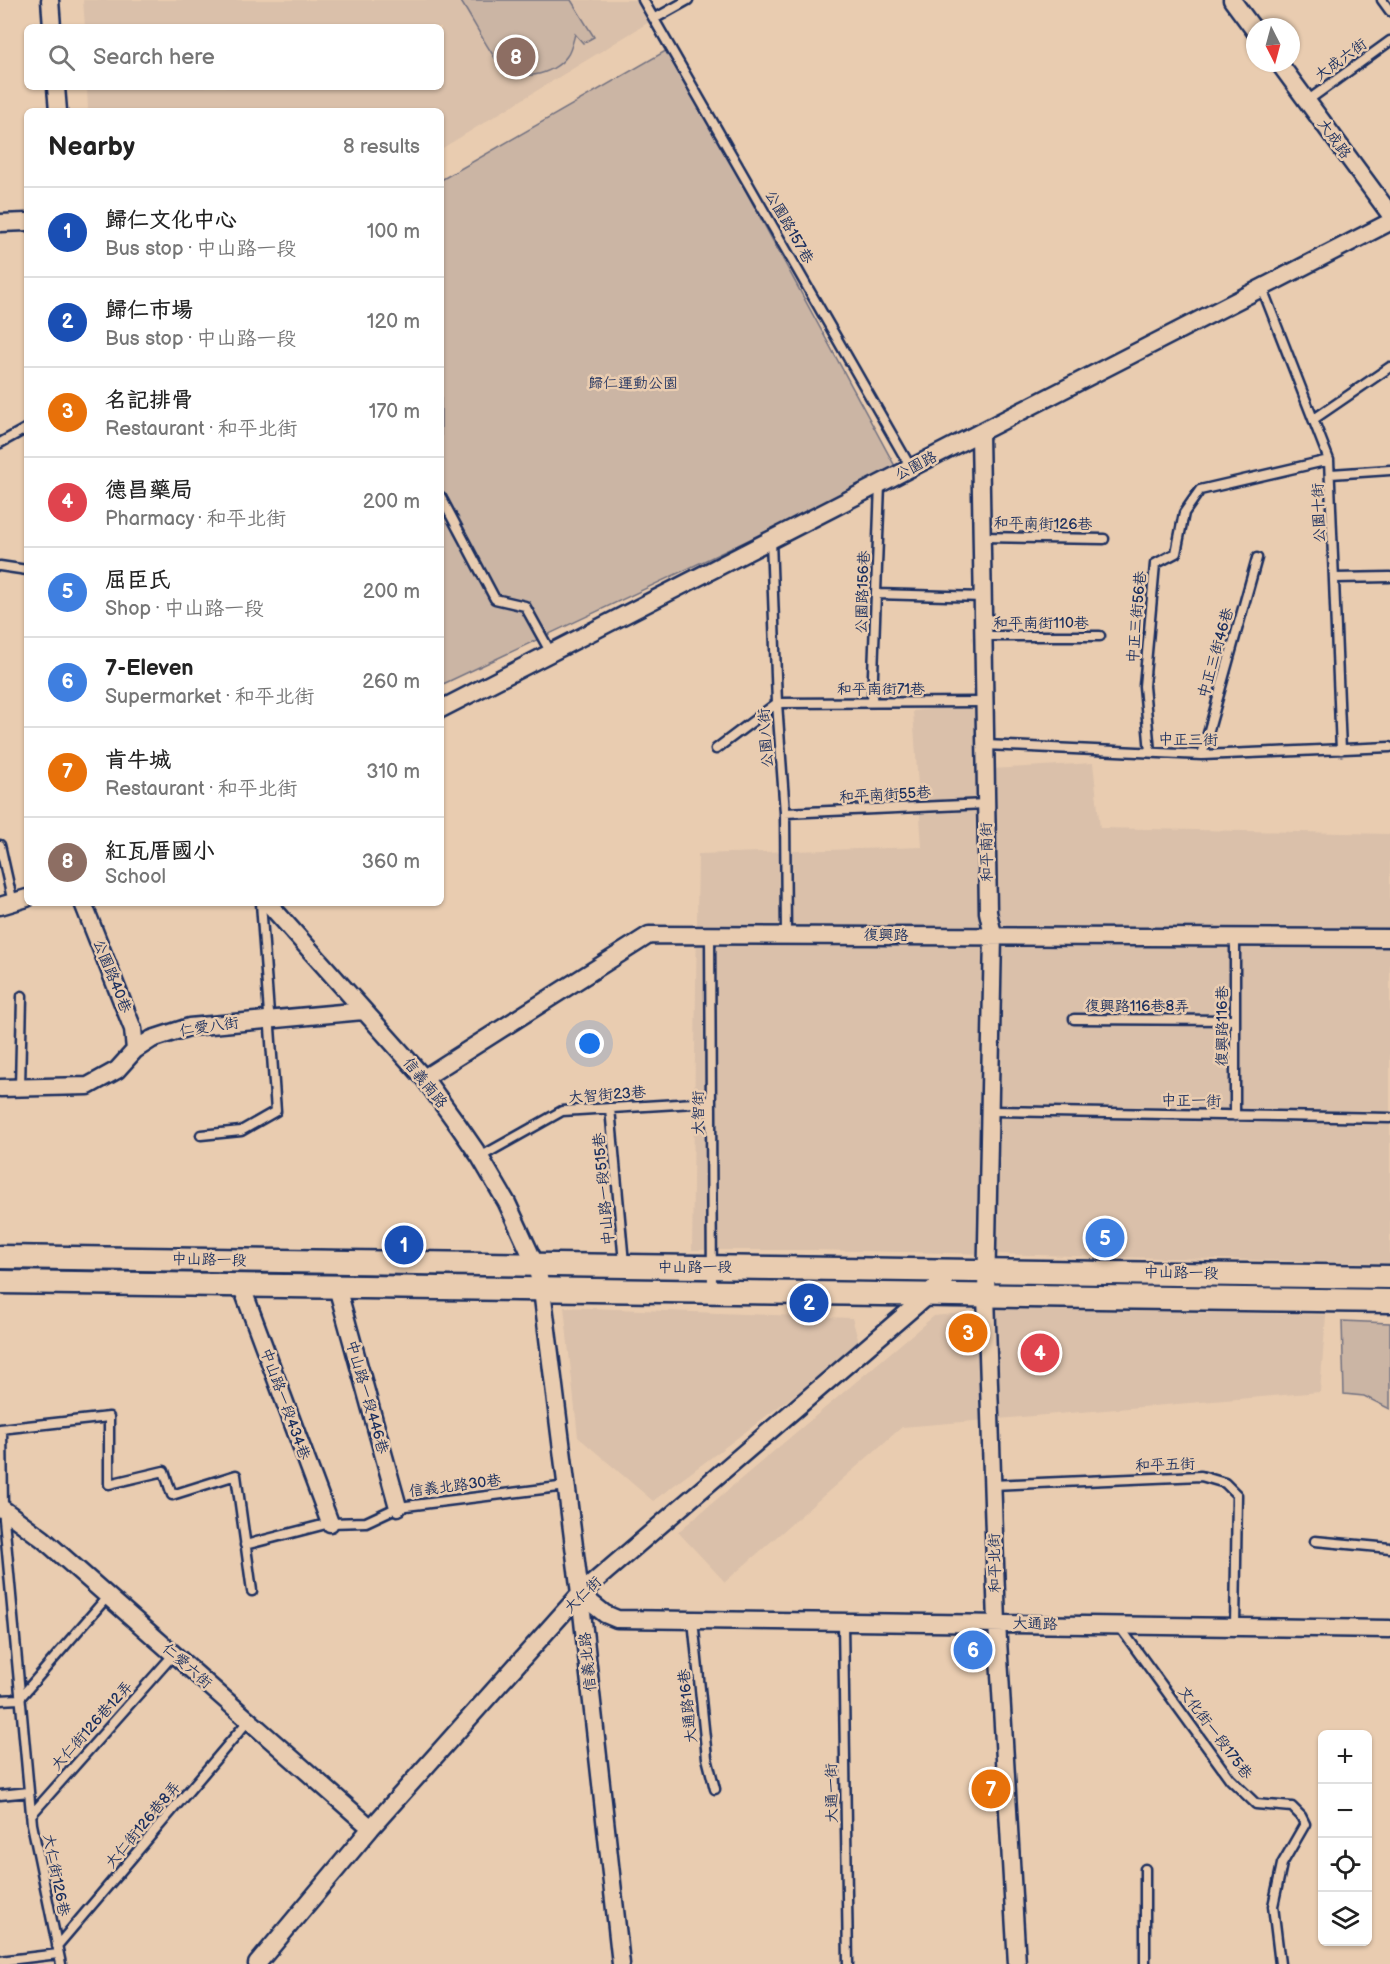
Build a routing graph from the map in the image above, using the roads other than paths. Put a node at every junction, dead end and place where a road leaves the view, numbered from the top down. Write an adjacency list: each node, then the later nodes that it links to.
1 (50, 0): 9 (street)
2 (643, 0): 7 (lane, 公園路157巷)
3 (688, 0): 7 (lane)
4 (1232, 0): 8 (street)
5 (1382, 0): 6 (lane)
6 (1390, 11)
7 (654, 19): 26 (lane, 公園路157巷)
8 (1246, 19)
9 (52, 24)
10 (1390, 41): 13 (lane, 大成六街)
11 (1286, 72): 13 (street, 大成路)
12 (56, 90): 14 (street)
13 (1307, 101): 15 (street, 大成路)
14 (58, 108)
15 (1390, 214)
16 (24, 222): 18 (street)
17 (1390, 222): 19 (street, 公園路)
18 (0, 223)
19 (1262, 288): 21 (lane, 公園十街); 23 (street, 公園路)
20 (1390, 367): 21 (lane)
21 (1314, 419): 25 (lane, 公園十街)
22 (24, 430): 24 (lane)
23 (980, 433): 26 (street, 公園路); 31 (street, 和平南街)
24 (0, 443)
25 (1329, 460): 28 (lane, 公園十街); 52 (lane, 中正三街56巷)
26 (911, 468): 29 (street, 公園路)
27 (1390, 470): 28 (lane)
28 (1331, 474): 38 (lane, 公園十街)
29 (880, 484): 32 (street, 公園路); 39 (lane, 公園路156巷)
30 (444, 503): 43 (lane)
31 (981, 537): 33 (lane, 和平南街126巷); 40 (street, 和平南街)
32 (771, 539): 43 (street, 公園路); 46 (lane, 公園八街)
33 (1104, 539)
34 (1257, 558): 53 (lane, 中正三街46巷)
35 (0, 566): 36 (lane)
36 (24, 570)
37 (1390, 577): 38 (lane)
38 (1335, 578): 51 (lane, 公園十街)
39 (876, 594): 40 (lane); 44 (lane, 公園路156巷)
40 (983, 597): 41 (street, 和平南街)
41 (983, 636): 42 (lane, 和平南街110巷); 45 (street, 和平南街)
42 (1100, 636)
43 (550, 653): 47 (street, 公園路)
44 (872, 702): 45 (lane, 和平南街71巷); 46 (lane, 和平南街71巷)
45 (984, 702): 48 (street, 和平南街)
46 (777, 703): 50 (lane); 55 (lane, 公園八街)
47 (444, 707)
48 (985, 745): 52 (lane, 中正三街); 54 (street, 和平南街)
49 (1390, 747): 51 (lane, 中正三街)
50 (716, 749)
51 (1341, 750): 53 (lane, 中正三街)
52 (1150, 752): 53 (lane, 中正三街)
53 (1202, 755)
54 (986, 804): 55 (lane, 和平南街55巷); 63 (street, 和平南街)
55 (785, 813): 62 (lane, 公園八街)
56 (0, 845): 57 (lane)
57 (13, 903)
58 (84, 906): 71 (street, 公園路40巷)
59 (261, 906): 68 (lane)
60 (271, 906): 67 (street, 信義南路)
61 (710, 935): 62 (street, 復興路); 72 (street, 復興路); 75 (lane, 大智街)
62 (786, 935): 63 (street, 復興路)
63 (993, 935): 64 (street, 復興路); 77 (street, 和平南街)
64 (1235, 937): 65 (street, 復興路); 70 (lane, 復興路116巷)
65 (1390, 938)
66 (22, 996): 74 (lane)
67 (363, 1011): 68 (street, 仁愛八街); 72 (street, 信義南路)
68 (269, 1019): 71 (street, 仁愛八街); 80 (lane)
69 (1074, 1019): 70 (lane, 復興路116巷8弄)
70 (1235, 1020): 78 (lane, 復興路116巷)
71 (135, 1050): 74 (street, 仁愛八街)
72 (424, 1078): 81 (street, 信義南路)
73 (0, 1088): 74 (street, 仁愛八街)
74 (20, 1088)
75 (711, 1101): 76 (lane, 大智街23巷); 85 (lane, 大智街)
76 (610, 1108): 81 (lane, 大智街23巷); 84 (lane, 中山路一段515巷)
77 (991, 1111): 78 (lane, 中正一街); 87 (street, 和平南街)
78 (1235, 1116): 79 (lane, 中正一街)
79 (1390, 1118)
80 (201, 1135)
81 (480, 1157): 83 (street, 信義南路)
82 (0, 1257): 83 (main road, 中山路一段)
83 (536, 1266): 84 (main road, 中山路一段); 92 (street, 信義南路)
84 (624, 1267): 85 (main road, 中山路一段)
85 (712, 1267): 86 (main road, 中山路一段); 93 (lane, 大智街)
86 (954, 1270): 87 (main road, 中山路一段); 94 (street, 大仁街)
87 (986, 1270): 88 (main road, 中山路一段); 95 (street, 和平北街)
88 (1390, 1277)
89 (0, 1282): 90 (main road, 中山路一段)
90 (241, 1285): 91 (main road, 中山路一段); 102 (street, 中山路一段434巷)
91 (337, 1287): 92 (main road, 中山路一段); 100 (street, 中山路一段446巷)
92 (542, 1290): 93 (main road, 中山路一段); 98 (street, 信義北路)
93 (711, 1292): 94 (main road, 中山路一段)
94 (929, 1294): 95 (main road, 中山路一段); 107 (street, 大仁街)
95 (986, 1295): 96 (main road, 中山路一段); 99 (street, 和平北街)
96 (1390, 1301)
97 (1, 1429): 101 (lane, 大仁街126巷); 104 (lane)
98 (567, 1485): 100 (lane, 信義北路30巷); 107 (street, 信義北路)
99 (993, 1485): 111 (street, 和平北街); 113 (lane, 和平五街)
100 (398, 1507): 102 (lane, 信義北路30巷)
101 (1, 1508): 108 (street, 仁愛六街); 116 (lane, 大仁街126巷)
102 (330, 1523): 104 (lane, 信義北路30巷)
103 (1315, 1541): 105 (lane)
104 (245, 1545): 106 (lane)
105 (1390, 1548)
106 (252, 1591)
107 (580, 1594): 109 (street, 大通路); 123 (street, 大仁街); 129 (street, 信義北路)
108 (108, 1596): 115 (street, 仁愛六街); 116 (lane)
109 (693, 1620): 110 (street, 大通路); 119 (lane, 大通路16巷)
110 (843, 1622): 111 (street, 大通路); 130 (lane, 大通一街)
111 (997, 1623): 112 (street, 大通路); 131 (street, 和平北街)
112 (1119, 1626): 113 (street, 大通路); 133 (lane, 文化街一段175巷)
113 (1235, 1627): 114 (street, 大通路)
114 (1390, 1629)
115 (174, 1654): 118 (street, 仁愛六街); 122 (lane, 大仁街126巷12弄)
116 (19, 1699): 117 (lane); 120 (lane, 大仁街126巷)
117 (0, 1700)
118 (249, 1720): 123 (street, 仁愛六街); 125 (lane, 大仁街126巷8弄)
119 (715, 1789)
120 (29, 1792): 121 (lane); 122 (lane, 大仁街126巷)
121 (0, 1795)
122 (31, 1815): 125 (lane, 大仁街126巷)
123 (371, 1828): 128 (street, 大仁街)
124 (1145, 1869): 132 (lane)
125 (58, 1950): 126 (lane); 127 (lane, 大仁街126巷)
126 (0, 1961)
127 (61, 1964)
128 (257, 1964)
129 (621, 1964)
130 (848, 1964)
131 (1017, 1964)
132 (1145, 1964)
133 (1280, 1964)

